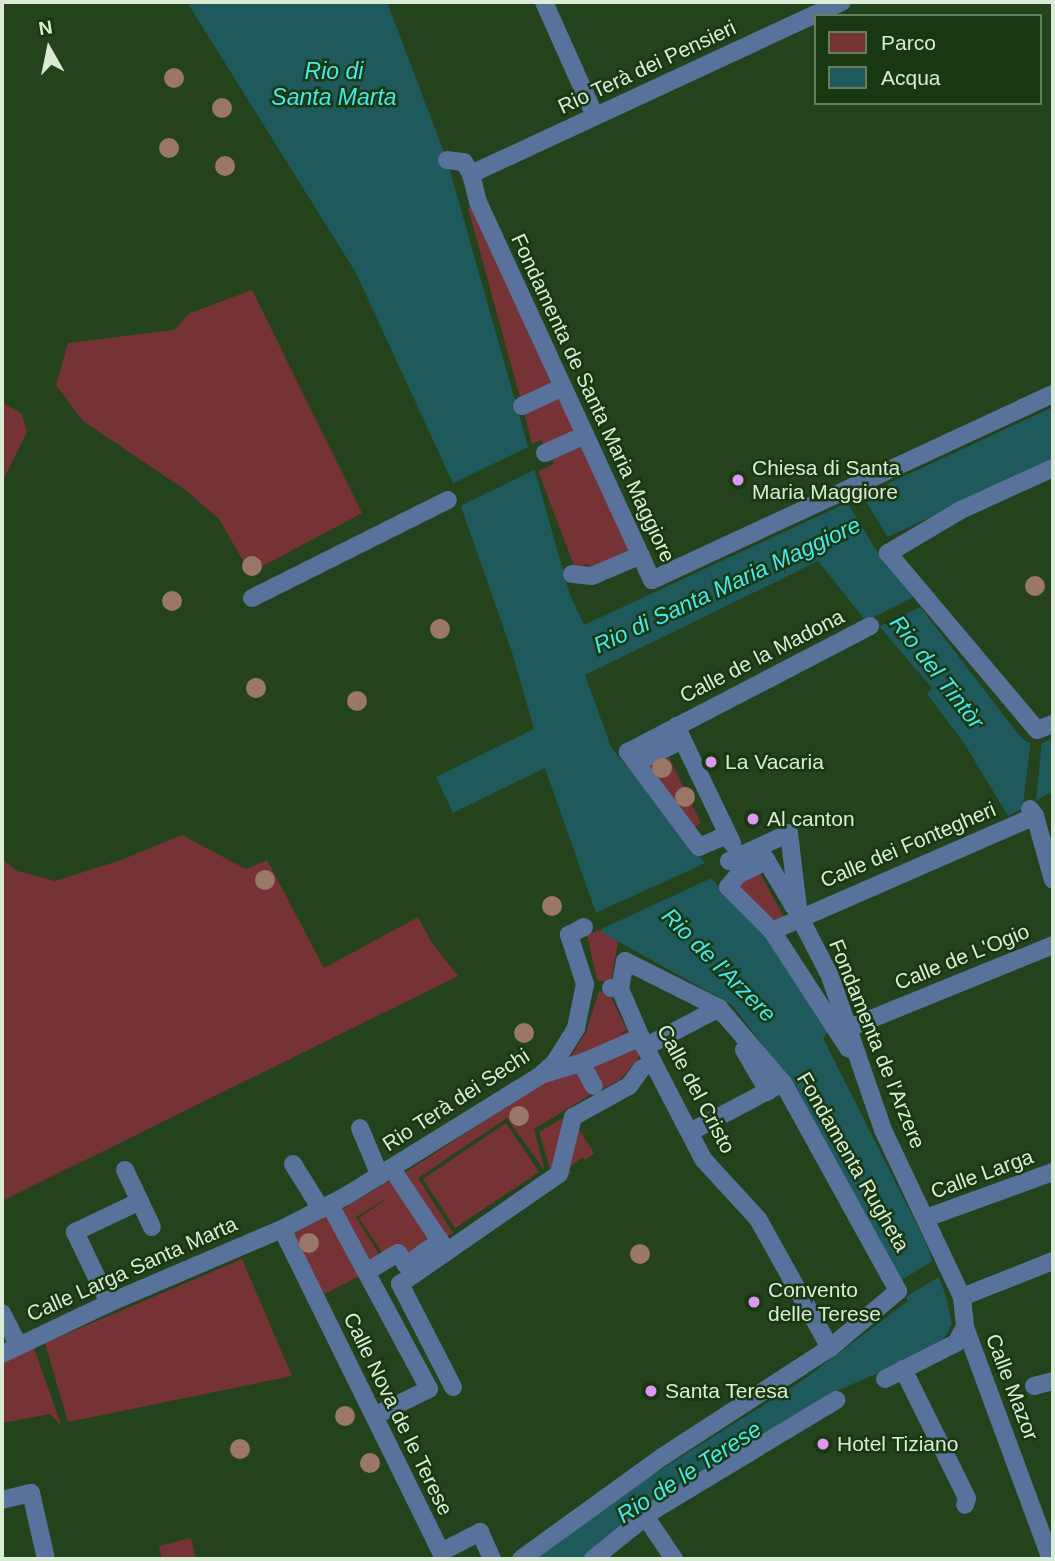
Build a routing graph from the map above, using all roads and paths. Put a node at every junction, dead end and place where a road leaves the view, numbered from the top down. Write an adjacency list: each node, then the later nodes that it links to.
1 (544, 2): 5 (street)
2 (842, 2): 3 (street, Rio Terà dei Pensieri)
3 (816, 14)
4 (814, 15): 5 (street, Rio Terà dei Pensieri)
5 (595, 116): 7 (street, Rio Terà dei Pensieri)
6 (447, 160): 7 (street)
7 (471, 174): 8 (street, Fondamenta de Santa Maria Maggiore)
8 (563, 387): 10 (street); 11 (street, Fondamenta de Santa Maria Maggiore)
9 (1053, 394): 15 (street, Fondamenta de Santa Maria Maggiore)
10 (522, 406)
11 (585, 435): 12 (street); 15 (street, Fondamenta de Santa Maria Maggiore)
12 (545, 453)
13 (1053, 468): 19 (street)
14 (448, 500): 17 (street)
15 (641, 555): 16 (street)
16 (572, 574)
17 (252, 598)
18 (870, 626): 20 (street, Calle de la Madona)
19 (1045, 727)
20 (675, 732): 21 (street); 21 (street, Calle de la Madona); 23 (street)
21 (725, 830): 23 (street)
22 (763, 854): 23 (street, Fondamenta de l'Arzere); 25 (street); 25 (street, Fondamenta de l'Arzere)
23 (739, 868): 27 (street)
24 (1051, 873): 25 (street, Calle dei Fontegheri)
25 (799, 916): 27 (street, Calle dei Fontegheri); 29 (street, Fondamenta de l'Arzere)
26 (584, 927): 31 (street)
27 (772, 931): 30 (street)
28 (1053, 946): 33 (street, Calle de L'Ogio)
29 (830, 976): 30 (street); 33 (street, Fondamenta de l'Arzere)
30 (808, 986): 33 (street)
31 (604, 987): 32 (street, Fondamenta Rugheta); 34 (street, Calle del Cristo); 37 (street, Rio Terà dei Sechi)
32 (719, 1007): 34 (street); 38 (street, Fondamenta Rugheta)
33 (843, 1030): 48 (street, Fondamenta de l'Arzere)
34 (643, 1042): 35 (street); 41 (street, Calle del Cristo)
35 (581, 1063): 37 (street); 39 (street)
36 (642, 1068): 39 (street)
37 (541, 1075): 44 (street, Rio Terà dei Sechi)
38 (776, 1087): 41 (street); 60 (street, Fondamenta Rugheta)
39 (599, 1095): 51 (street)
40 (360, 1128): 44 (street)
41 (690, 1132): 60 (street, Calle del Cristo)
42 (293, 1164): 47 (street)
43 (125, 1170): 46 (street)
44 (386, 1172): 47 (street, Rio Terà dei Sechi); 51 (street)
45 (1053, 1172): 48 (street, Calle Larga)
46 (140, 1201): 49 (street); 55 (street)
47 (325, 1207): 50 (street, Rio Terà dei Sechi); 53 (street)
48 (926, 1218): 54 (street, Fondamenta de l'Arzere)
49 (152, 1227)
50 (282, 1229): 55 (street, Calle Larga Santa Marta); 68 (street, Calle Nova de le Terese)
51 (424, 1258): 53 (street); 58 (street)
52 (1053, 1261): 54 (street)
53 (368, 1271): 58 (street)
54 (962, 1297): 57 (street, Fondamenta de l'Arzere)
55 (109, 1303): 59 (street, Calle Larga Santa Marta)
56 (2, 1313): 59 (street)
57 (960, 1335): 62 (street); 79 (street, Calle Mazor)
58 (419, 1342): 66 (street); 68 (street)
59 (25, 1346): 61 (street, Calle Larga Santa Marta)
60 (830, 1348): 72 (street)
61 (2, 1354)
62 (903, 1369): 63 (street); 70 (street)
63 (885, 1378)
64 (1053, 1381): 65 (street)
65 (1034, 1386)
66 (453, 1387)
67 (836, 1399): 71 (street)
68 (374, 1416): 75 (street, Calle Nova de le Terese)
69 (2, 1500): 74 (street)
70 (965, 1506)
71 (645, 1516): 73 (street); 78 (street)
72 (564, 1528): 75 (street); 76 (street)
73 (615, 1552): 77 (street)
74 (46, 1559)
75 (493, 1559)
76 (521, 1559)
77 (593, 1559)
78 (674, 1559)
79 (1051, 1559)

